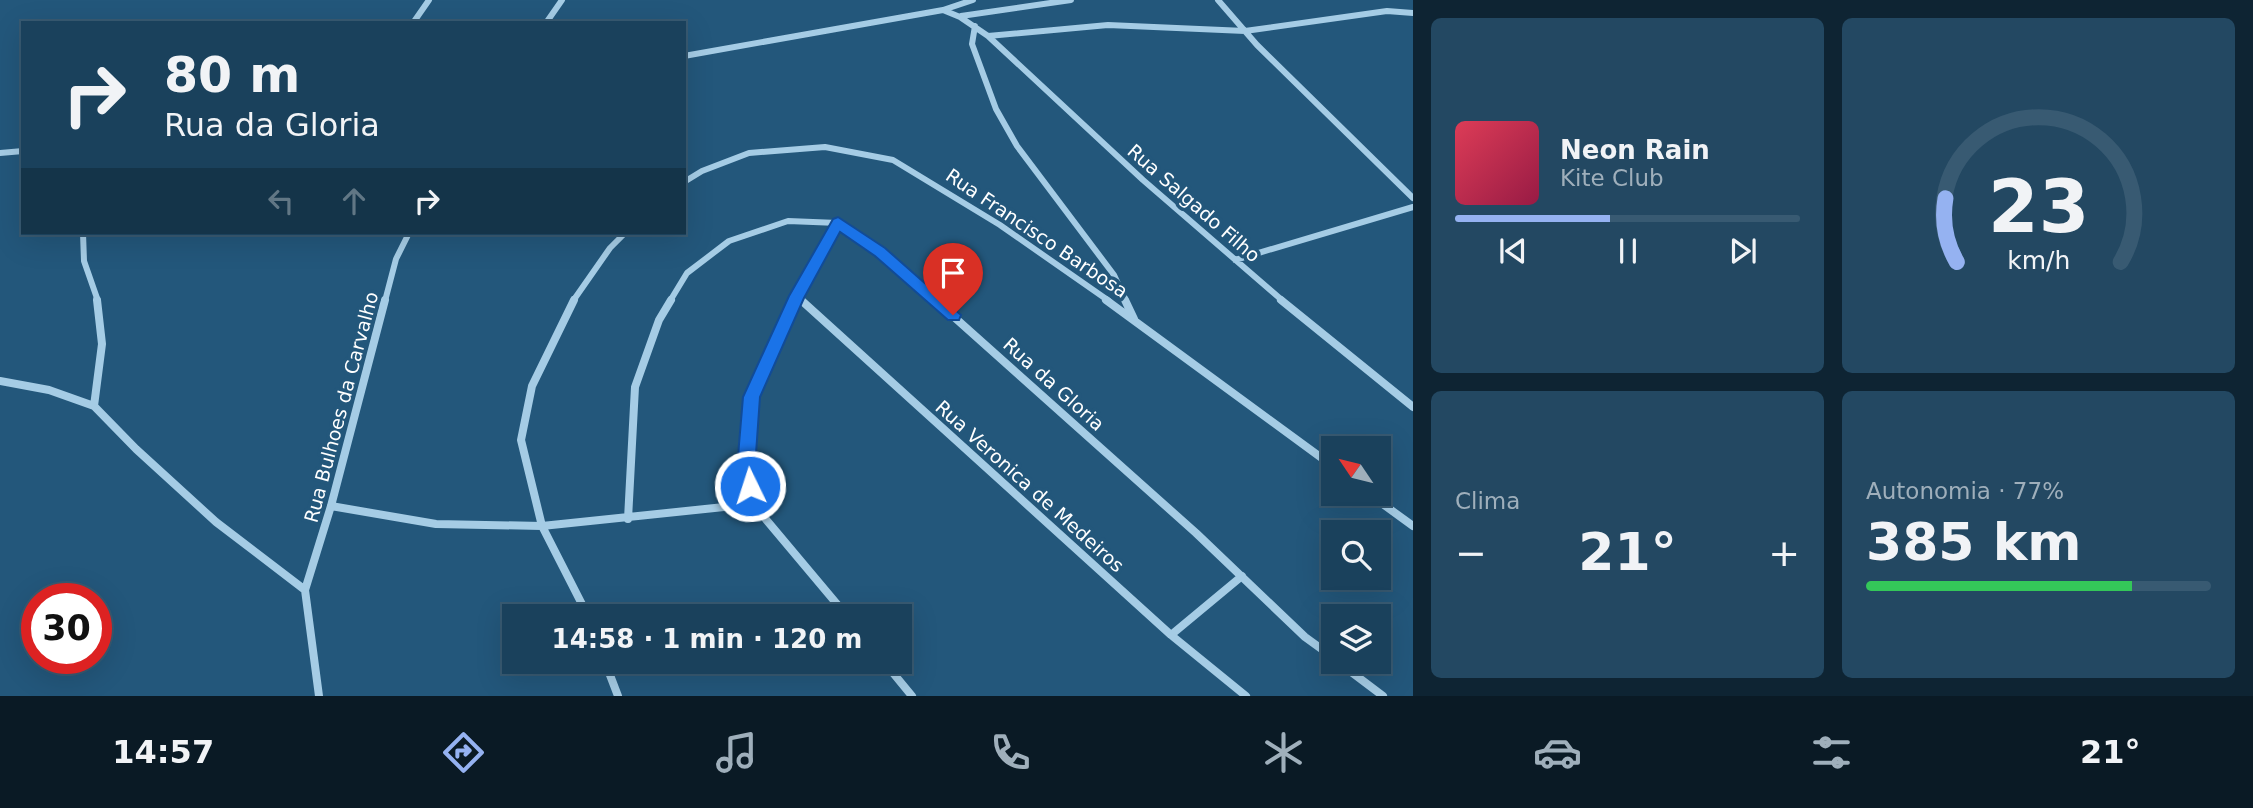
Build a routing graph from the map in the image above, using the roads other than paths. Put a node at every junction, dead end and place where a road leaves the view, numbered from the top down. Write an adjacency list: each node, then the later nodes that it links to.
1 (429, 0): 9 (street)
2 (562, 0): 10 (street)
3 (973, 0): 6 (street)
4 (1071, 0): 8 (street)
5 (1218, 0): 12 (street)
6 (943, 10): 8 (street, Rua Salgado Filho); 14 (street)
7 (1412, 13): 12 (street)
8 (960, 17): 11 (street, Rua Salgado Filho)
9 (414, 21)
10 (547, 21)
11 (975, 26): 13 (street, Rua Salgado Filho); 26 (street)
12 (1245, 31): 13 (street); 18 (street)
13 (988, 36): 24 (street, Rua Salgado Filho)
14 (686, 56)
15 (21, 151): 16 (street)
16 (0, 153)
17 (686, 181): 26 (street, Rua Francisco Barbosa)
18 (1413, 198)
19 (1413, 207): 24 (street)
20 (838, 223): 25 (street); 34 (street); 37 (street, Rua da Gloria)
21 (82, 235): 28 (street)
22 (408, 235): 32 (street, Rua Bulhoes da Carvalho)
23 (623, 235): 35 (street)
24 (1235, 260): 29 (street, Rua Salgado Filho)
25 (797, 296): 31 (street); 41 (street, Rua Veronica de Medeiros)
26 (1134, 318): 30 (street, Rua Francisco Barbosa)
27 (0, 382): 28 (street)
28 (94, 406): 38 (street)
29 (1413, 407)
30 (1321, 457)
31 (753, 504): 34 (street); 40 (street)
32 (331, 506): 35 (street); 38 (street, Rua Bulhoes da Carvalho)
33 (1386, 506): 36 (street)
34 (628, 519): 35 (street)
35 (542, 526): 39 (street)
36 (1413, 526)
37 (1242, 576): 41 (street); 42 (street, Rua da Gloria)
38 (305, 590): 46 (street)
39 (582, 604)
40 (837, 604)
41 (1171, 635): 49 (street, Rua Veronica de Medeiros)
42 (1321, 649)
43 (610, 674): 47 (street)
44 (894, 674): 48 (street)
45 (1354, 674): 50 (street)
46 (319, 696)
47 (618, 696)
48 (912, 696)
49 (1246, 696)
50 (1383, 696)

